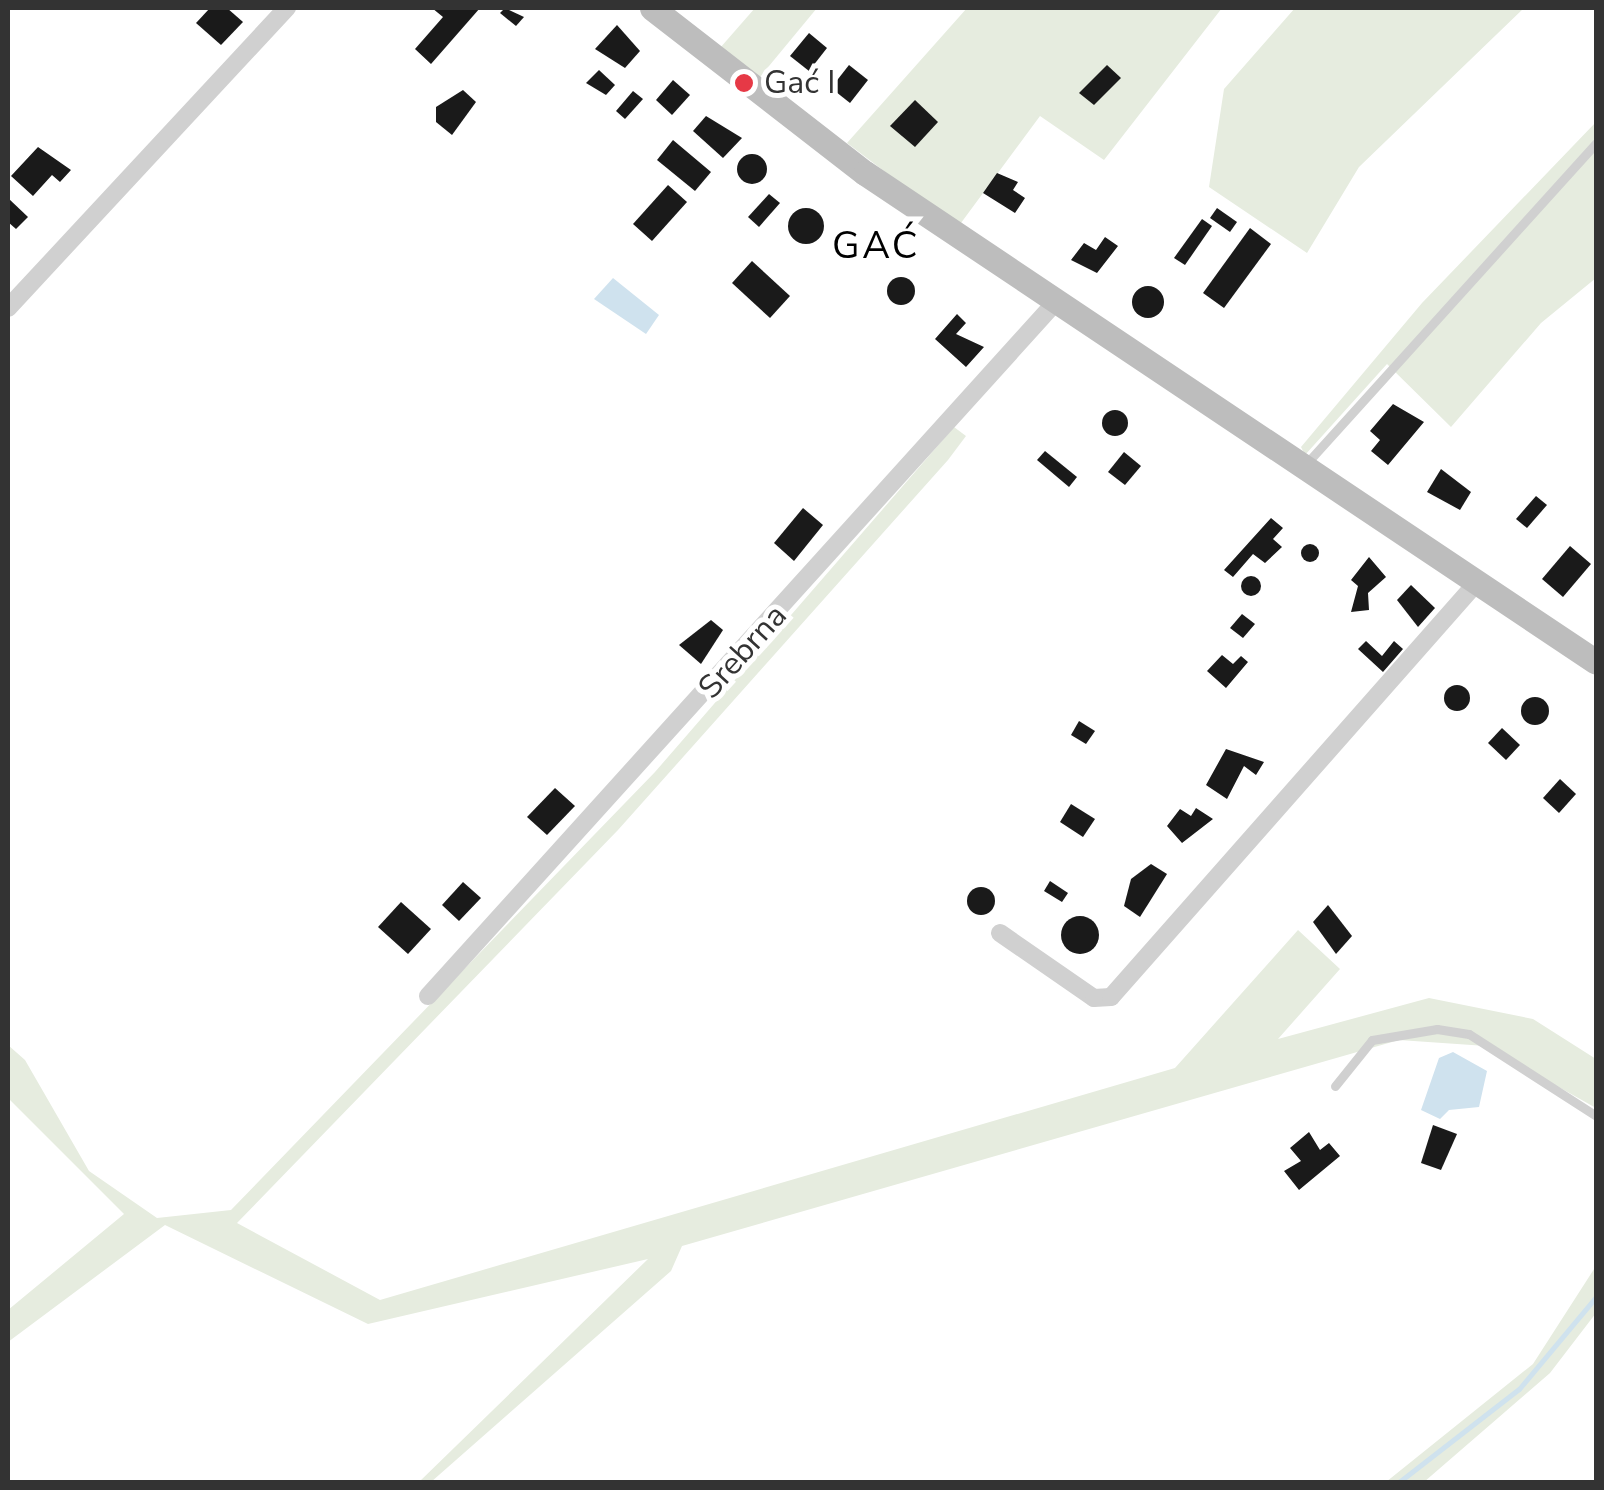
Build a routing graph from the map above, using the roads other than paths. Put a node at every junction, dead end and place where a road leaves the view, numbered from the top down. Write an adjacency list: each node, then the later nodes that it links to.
1 (287, 8): 5 (street)
2 (652, 8): 4 (street)
3 (1596, 144): 6 (lane)
4 (1054, 304): 6 (street); 10 (street, Srebrna)
5 (8, 308)
6 (1303, 467): 7 (street)
7 (1479, 580): 8 (street); 9 (street)
8 (1596, 662)
9 (1000, 933)
10 (428, 996)
11 (1335, 1086): 12 (lane)
12 (1596, 1116)

